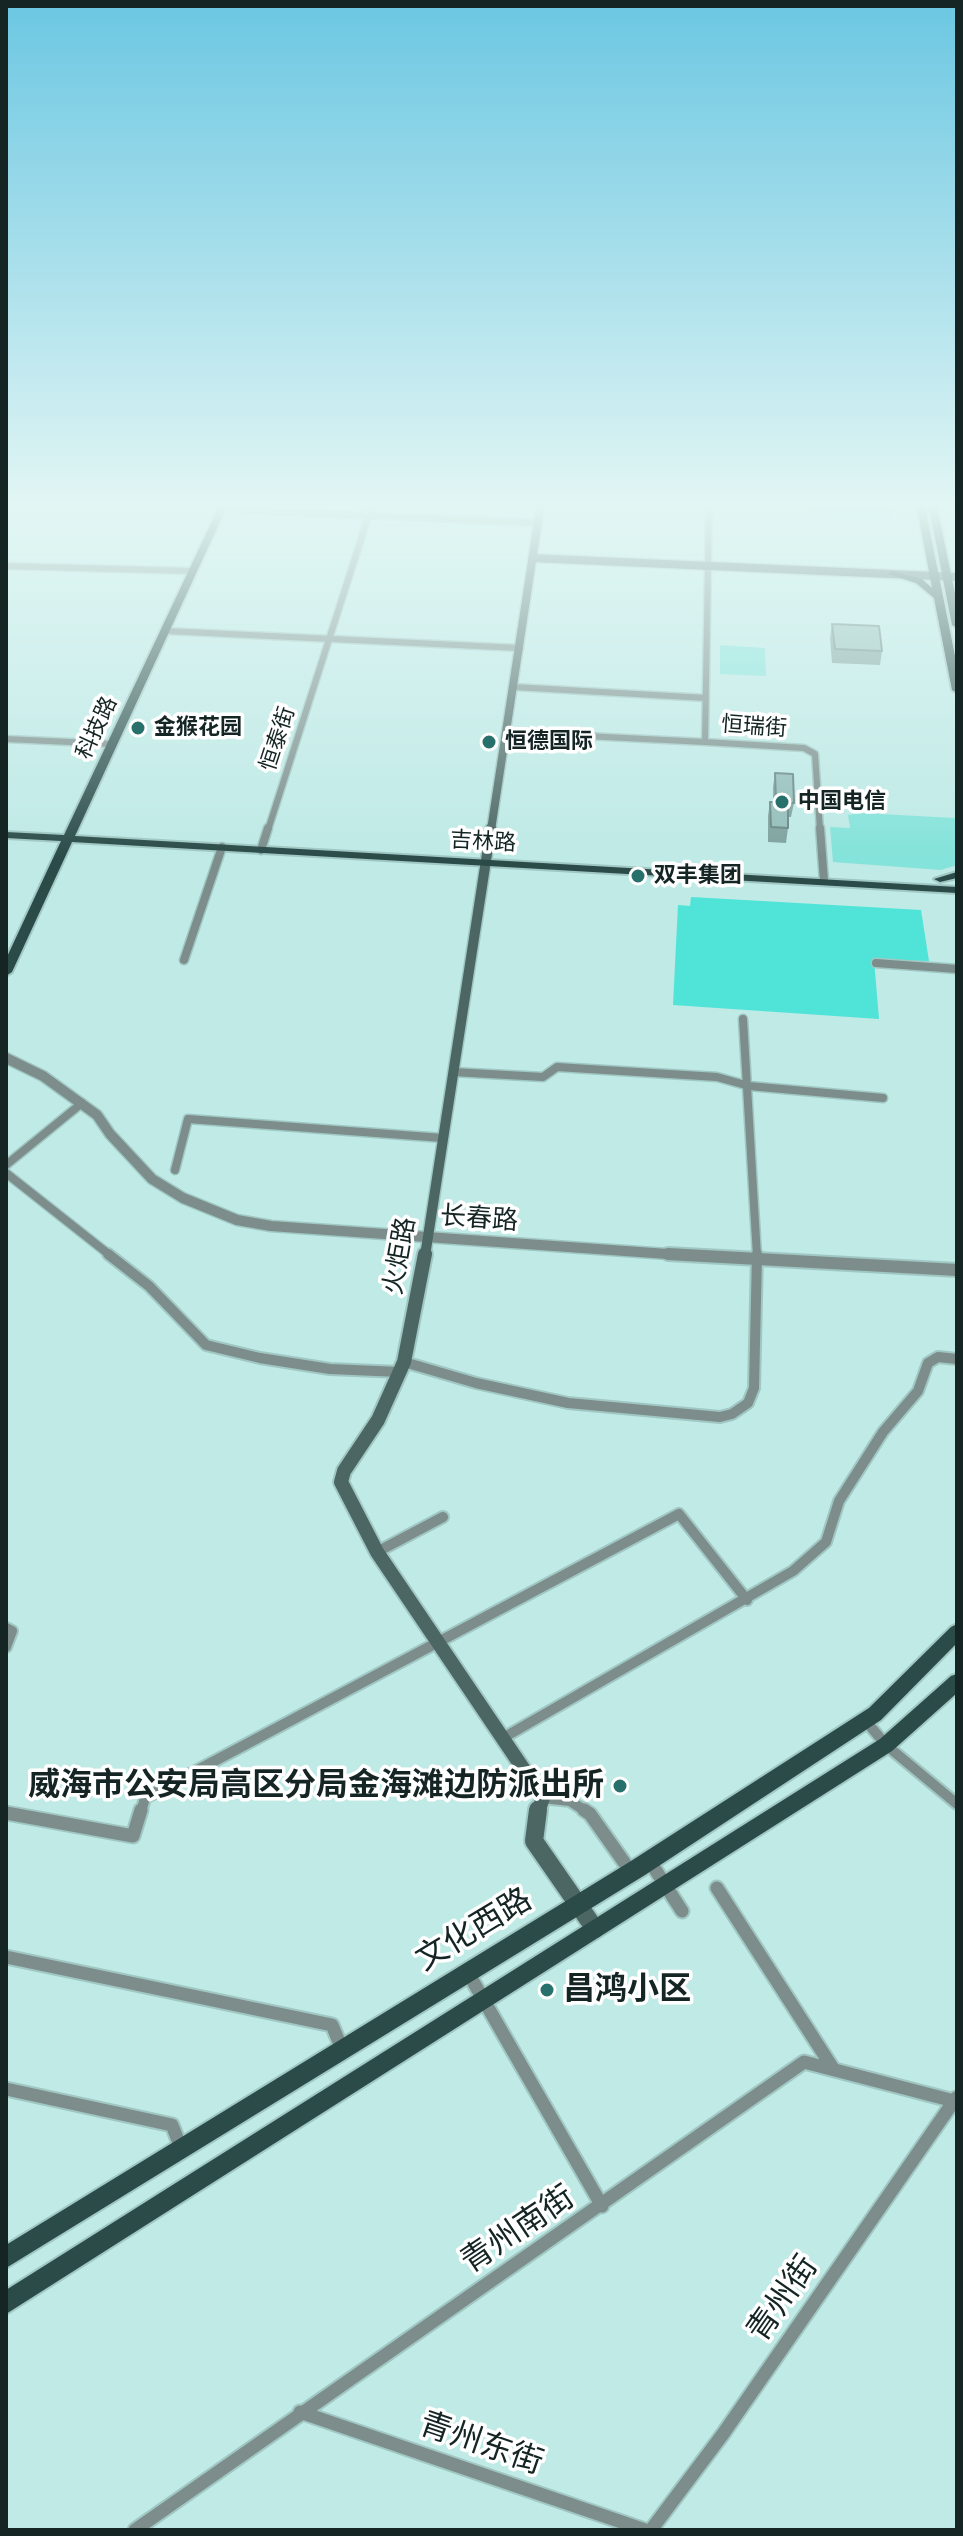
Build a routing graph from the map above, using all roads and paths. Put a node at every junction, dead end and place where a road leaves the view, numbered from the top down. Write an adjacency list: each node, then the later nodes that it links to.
1 (171, 620): 6 (main road, 科技路)
2 (334, 620): 7 (street, 恒泰街)
3 (524, 620): 8 (main road, 火炬路)
4 (707, 620): 11 (street, 恒瑞街)
5 (943, 620): 10 (main road)
6 (166, 631): 7 (street); 15 (main road, 科技路)
7 (329, 637): 8 (street); 19 (street, 恒泰街)
8 (520, 648): 9 (main road, 火炬路)
9 (514, 687): 11 (street); 12 (main road, 火炬路)
10 (957, 690)
11 (706, 698): 14 (street, 恒瑞街)
12 (507, 732): 14 (street); 21 (main road, 火炬路)
13 (6, 739): 15 (street)
14 (705, 742): 22 (street, 恒瑞街)
15 (112, 744): 18 (main road, 科技路)
16 (6, 827): 18 (main road, 吉林路)
17 (6, 835): 18 (main road, 吉林路)
18 (70, 835): 19 (main road, 吉林路); 20 (main road, 吉林路); 29 (main road, 科技路)
19 (263, 845): 20 (main road, 吉林路); 21 (main road, 吉林路)
20 (222, 847): 26 (street)
21 (485, 858): 22 (main road, 吉林路); 32 (main road, 火炬路)
22 (824, 877): 24 (main road, 吉林路)
23 (957, 878): 24 (main road)
24 (939, 884): 25 (main road)
25 (957, 892)
26 (184, 960)
27 (876, 963): 28 (street)
28 (957, 969)
29 (6, 972)
30 (743, 1019): 33 (street)
31 (6, 1058): 35 (street, 长春路)
32 (453, 1072): 33 (street); 36 (main road, 火炬路)
33 (749, 1086): 34 (street); 41 (street)
34 (883, 1098)
35 (82, 1103): 37 (street); 40 (street, 长春路)
36 (443, 1138): 38 (street); 40 (main road, 火炬路)
37 (6, 1165)
38 (175, 1170)
39 (6, 1173): 44 (street)
40 (428, 1238): 41 (street, 长春路); 44 (main road, 火炬路)
41 (754, 1260): 42 (street, 长春路); 44 (street)
42 (957, 1270)
43 (957, 1359): 47 (street)
44 (402, 1367): 46 (main road, 火炬路)
45 (443, 1517): 46 (street)
46 (377, 1552): 50 (main road, 火炬路)
47 (747, 1600): 50 (street); 54 (street)
48 (6, 1628): 51 (street)
49 (957, 1632): 53 (main road, 文化西路)
50 (436, 1643): 54 (main road, 火炬路); 58 (street)
51 (6, 1647)
52 (957, 1682): 55 (main road)
53 (865, 1720): 55 (street); 59 (main road, 文化西路)
54 (503, 1738): 56 (main road, 火炬路)
55 (886, 1745): 57 (street); 61 (main road)
56 (543, 1798): 60 (street); 63 (main road)
57 (957, 1804)
58 (6, 1813)
59 (649, 1860): 60 (main road, 文化西路); 61 (street)
60 (631, 1872): 63 (main road, 文化西路)
61 (664, 1883): 64 (street); 65 (main road)
62 (717, 1888): 70 (street)
63 (577, 1904): 65 (main road); 67 (main road, 文化西路)
64 (682, 1911)
65 (595, 1929): 68 (main road)
66 (6, 1957): 69 (street)
67 (467, 1971): 68 (street); 69 (main road, 文化西路)
68 (486, 2001): 74 (street); 76 (main road)
69 (342, 2049): 73 (main road, 文化西路)
70 (834, 2070): 72 (street, 青州南街); 74 (street, 青州南街)
71 (6, 2089): 73 (street)
72 (955, 2099): 80 (street, 青州街)
73 (181, 2148): 75 (main road, 文化西路)
74 (602, 2206): 77 (street, 青州南街)
75 (6, 2257)
76 (6, 2303)
77 (300, 2412): 78 (street, 青州南街); 79 (street, 青州东街)
78 (135, 2530)
79 (645, 2530)
80 (651, 2530)

